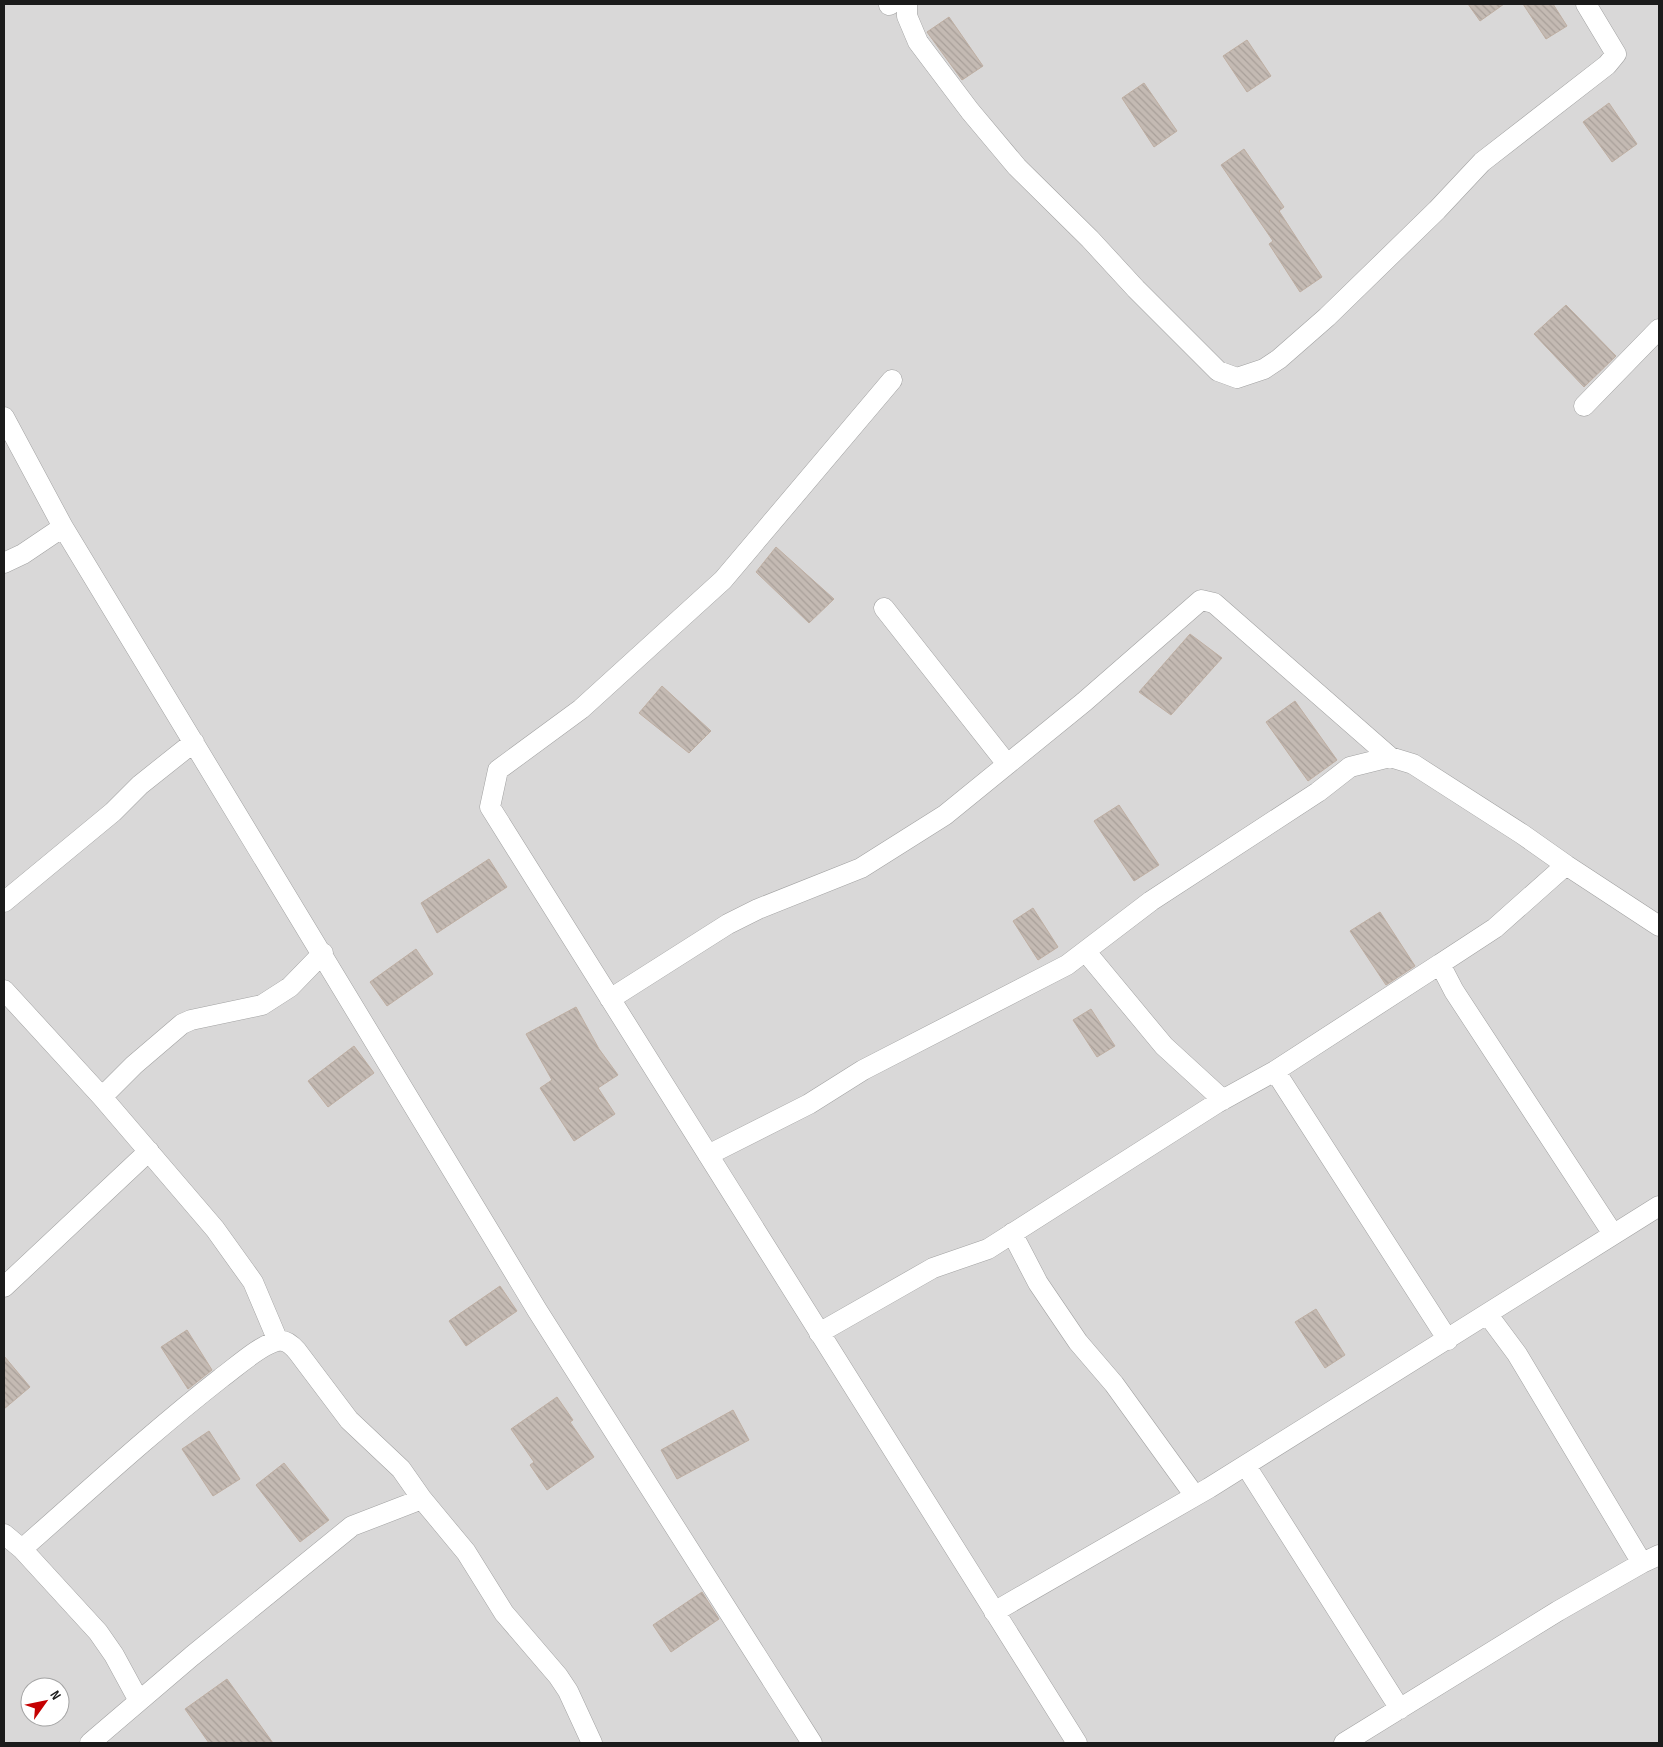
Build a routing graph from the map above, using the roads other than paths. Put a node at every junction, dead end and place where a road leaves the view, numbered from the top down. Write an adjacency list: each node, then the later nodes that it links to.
1 (896, 4): 2 (street)
2 (1586, 4)
3 (1659, 329): 5 (street)
4 (892, 380): 20 (street)
5 (1584, 406)
6 (4, 417): 7 (street)
7 (63, 527): 8 (street); 10 (street)
8 (4, 563)
9 (884, 608): 12 (street)
10 (194, 742): 14 (street); 17 (street)
11 (1390, 757): 12 (street); 13 (street); 16 (street)
12 (1007, 764): 20 (street)
13 (1566, 865): 15 (street); 18 (street)
14 (4, 902)
15 (1659, 926)
16 (1086, 952): 23 (street); 25 (street)
17 (323, 954): 22 (street); 45 (street)
18 (1440, 964): 21 (street); 28 (street)
19 (4, 990): 22 (street)
20 (610, 999): 25 (street)
21 (1275, 1071): 23 (street); 32 (street)
22 (102, 1097): 24 (street)
23 (1223, 1100): 27 (street)
24 (149, 1151): 29 (street); 33 (street)
25 (708, 1155): 31 (street)
26 (1659, 1206): 28 (street)
27 (1012, 1233): 31 (street); 35 (street)
28 (1613, 1234): 30 (street)
29 (4, 1287)
30 (1488, 1315): 32 (street); 39 (street)
31 (819, 1332): 40 (street)
32 (1448, 1340): 34 (street)
33 (278, 1341): 36 (street); 38 (street)
34 (1246, 1466): 35 (street); 42 (street)
35 (1195, 1496): 40 (street)
36 (422, 1499): 41 (street); 44 (street)
37 (4, 1534): 38 (street)
38 (22, 1549): 41 (street)
39 (1651, 1559): 42 (street)
40 (994, 1612): 46 (street)
41 (139, 1701): 43 (street)
42 (1400, 1709): 47 (street)
43 (90, 1743)
44 (592, 1743)
45 (812, 1743)
46 (1076, 1743)
47 (1344, 1743)

